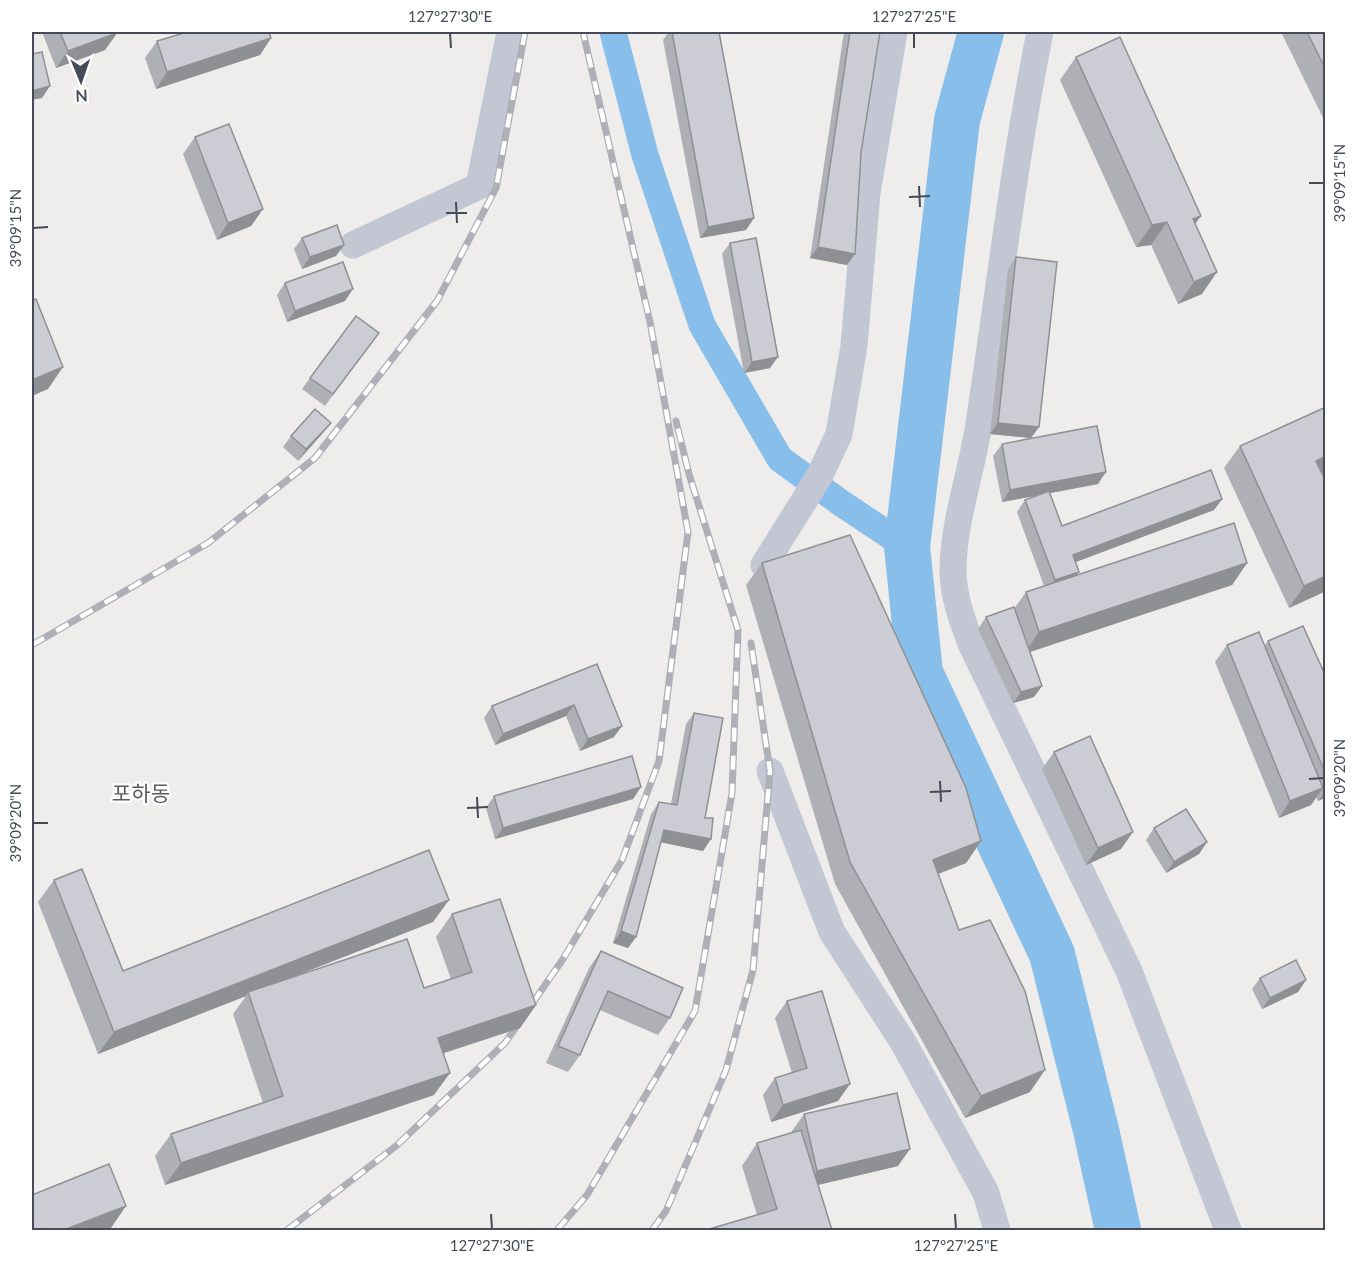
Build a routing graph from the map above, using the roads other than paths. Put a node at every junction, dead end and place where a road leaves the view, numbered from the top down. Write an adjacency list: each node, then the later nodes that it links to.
1 (510, 32): 4 (street)
2 (894, 32): 5 (street)
3 (1040, 32): 8 (street)
4 (353, 244)
5 (764, 565)
6 (770, 771): 7 (street)
7 (997, 1230)
8 (1228, 1230)

